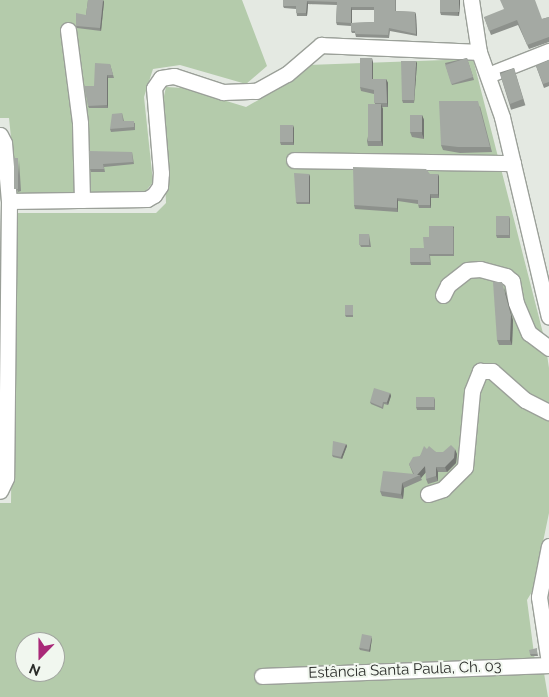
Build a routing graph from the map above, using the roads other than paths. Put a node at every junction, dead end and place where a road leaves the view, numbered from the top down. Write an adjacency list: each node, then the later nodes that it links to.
1 (470, 0): 4 (street)
2 (68, 30): 9 (street)
3 (549, 50): 5 (street)
4 (479, 52): 5 (street); 9 (street)
5 (489, 78): 8 (street)
6 (0, 135): 10 (street)
7 (294, 160): 8 (street)
8 (513, 163): 12 (street)
9 (82, 200): 10 (street)
10 (9, 201): 15 (street)
11 (443, 295): 13 (street)
12 (549, 316)
13 (549, 348)
14 (549, 412): 16 (street)
15 (0, 491)
16 (428, 494)
17 (549, 546): 18 (street)
18 (549, 663): 19 (street, Estância Santa Paula, Ch. 03)
19 (262, 676)

